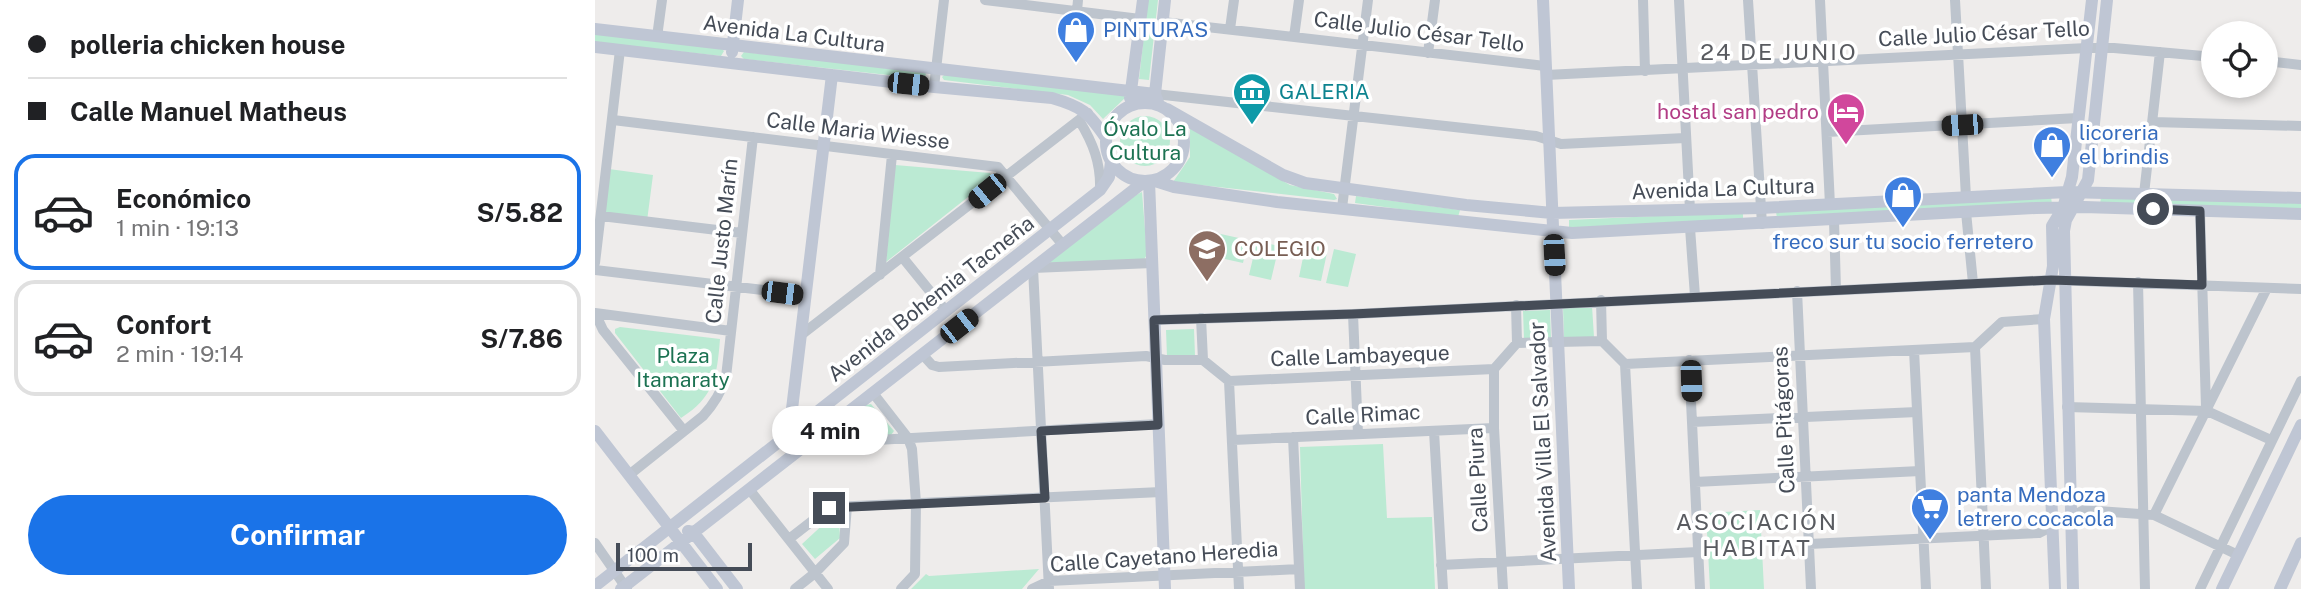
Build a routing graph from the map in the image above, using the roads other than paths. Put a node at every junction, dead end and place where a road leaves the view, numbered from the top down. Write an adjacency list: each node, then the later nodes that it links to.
1 (661, 0): 26 (street)
2 (738, 0): 29 (main road)
3 (944, 0): 44 (street)
4 (985, 0): 20 (street)
5 (1078, 0): 21 (street)
6 (1143, 0): 22 (main road)
7 (1165, 0): 23 (main road)
8 (1234, 0): 25 (street)
9 (1299, 0): 27 (street)
10 (1368, 0): 28 (street)
11 (1435, 0): 35 (street)
12 (1543, 0): 45 (main road, Avenida Villa El Salvador)
13 (1643, 0): 46 (street)
14 (1679, 0): 43 (street)
15 (1748, 0): 41 (street)
16 (1820, 0): 38 (street)
17 (1955, 0): 36 (street)
18 (2092, 0): 31 (main road)
19 (2107, 0): 32 (main road)
20 (1013, 2): 21 (street)
21 (1076, 11): 22 (street)
22 (1140, 19): 49 (main road)
23 (1163, 22): 25 (street, Calle Julio César Tello); 50 (main road)
24 (595, 29): 26 (main road, Avenida La Cultura)
25 (1230, 29): 27 (street, Calle Julio César Tello)
26 (657, 37): 29 (main road, Avenida La Cultura)
27 (1294, 37): 28 (street, Calle Julio César Tello)
28 (1362, 45): 35 (street, Calle Julio César Tello); 52 (street)
29 (732, 46): 40 (main road); 44 (main road, Avenida La Cultura)
30 (595, 47): 33 (main road, Avenida La Cultura)
31 (2087, 48): 32 (street, Calle Julio César Tello); 36 (street, Calle Julio César Tello); 54 (main road)
32 (2102, 48): 34 (street, Calle Julio César Tello); 72 (main road)
33 (620, 50): 40 (main road, Avenida La Cultura); 55 (street)
34 (2160, 52): 37 (street, Calle Julio César Tello); 56 (street)
35 (1429, 53): 45 (street, Calle Julio César Tello)
36 (1958, 54): 38 (street, Calle Julio César Tello); 57 (street)
37 (2201, 56)
38 (1823, 61): 41 (street, Calle Julio César Tello); 59 (street)
39 (2278, 62): 42 (street)
40 (730, 64): 47 (main road, Avenida La Cultura)
41 (1751, 65): 43 (street, Calle Julio César Tello); 79 (street)
42 (2301, 65)
43 (1682, 69): 46 (street, Calle Julio César Tello); 62 (street)
44 (936, 70): 48 (street); 49 (main road, Avenida La Cultura)
45 (1546, 70): 46 (street, Calle Julio César Tello); 63 (main road, Avenida Villa El Salvador)
46 (1645, 71)
47 (832, 75): 48 (main road, Avenida La Cultura); 64 (main road)
48 (933, 87): 53 (main road, Avenida La Cultura)
49 (1131, 91): 50 (main road, Avenida La Cultura); 51 (main road)
50 (1161, 103): 51 (main road); 52 (street); 68 (main road); 70 (main road, Avenida La Cultura)
51 (1130, 106): 61 (main road)
52 (1354, 116): 63 (street); 70 (street)
53 (1083, 117): 61 (main road); 67 (street); 69 (street)
54 (2078, 118): 57 (street); 71 (main road)
55 (613, 120): 60 (street, Calle Maria Wiesse); 86 (street)
56 (2153, 122): 58 (street); 73 (street)
57 (1962, 125): 59 (street); 74 (street)
58 (2301, 126)
59 (1827, 132): 77 (street)
60 (753, 137): 64 (street, Calle Maria Wiesse); 93 (street, Calle Justo Marín)
61 (1106, 138): 66 (main road)
62 (1685, 138): 63 (street); 81 (street)
63 (1549, 141): 84 (main road, Avenida Villa El Salvador)
64 (823, 146): 65 (street, Calle Maria Wiesse); 110 (main road)
65 (892, 155): 67 (street, Calle Maria Wiesse); 100 (street)
66 (1111, 162): 68 (main road); 69 (main road)
67 (1007, 175): 91 (street); 95 (street)
68 (1150, 181): 78 (main road, Avenida La Cultura); 94 (main road, Avenida Bohemia Tacneña); 97 (main road)
69 (1100, 190): 91 (main road, Avenida Bohemia Tacneña)
70 (1345, 190): 76 (main road, Avenida La Cultura); 78 (street)
71 (2067, 192): 72 (main road, Avenida La Cultura); 74 (main road, Avenida La Cultura); 80 (main road)
72 (2081, 192): 73 (main road, Avenida La Cultura); 80 (main road)
73 (2144, 194): 75 (main road, Avenida La Cultura)
74 (1966, 197): 77 (main road, Avenida La Cultura)
75 (2301, 198)
76 (1466, 205): 84 (main road, Avenida La Cultura); 88 (main road)
77 (1831, 205): 79 (main road, Avenida La Cultura)
78 (1342, 208): 88 (main road, Avenida La Cultura)
79 (1760, 208): 81 (main road, Avenida La Cultura); 89 (street)
80 (2068, 208): 82 (main road, Avenida La Cultura); 83 (main road, Avenida La Cultura); 101 (main road)
81 (1690, 210): 84 (main road, Avenida La Cultura)
82 (2200, 211): 85 (main road, Avenida La Cultura); 104 (street)
83 (1966, 212): 87 (main road, Avenida La Cultura); 103 (street)
84 (1552, 213): 92 (main road, Avenida Villa El Salvador)
85 (2301, 214)
86 (601, 216): 93 (street); 96 (street)
87 (1834, 220): 89 (main road, Avenida La Cultura); 108 (street)
88 (1463, 221): 92 (main road, Avenida La Cultura)
89 (1762, 224): 90 (main road, Avenida La Cultura)
90 (1690, 228): 92 (main road, Avenida La Cultura); 111 (street)
91 (1048, 231): 94 (street); 115 (main road, Avenida Bohemia Tacneña)
92 (1553, 232): 113 (main road, Avenida Villa El Salvador)
93 (742, 233): 105 (street, Calle Justo Marín)
94 (1063, 246): 98 (main road, Avenida Bohemia Tacneña)
95 (903, 258): 100 (street); 115 (street)
96 (595, 263)
97 (1152, 263): 98 (street); 120 (main road)
98 (1033, 268): 128 (main road, Avenida Bohemia Tacneña); 133 (street)
99 (595, 270): 105 (street)
100 (880, 275): 122 (street)
101 (2058, 280): 102 (street); 103 (street); 119 (main road); 140 (main road)
102 (2138, 282): 104 (street); 141 (street)
103 (1973, 283): 108 (street)
104 (2202, 285): 106 (street); 142 (street)
105 (736, 287): 110 (street); 121 (street, Calle Justo Marín)
106 (2267, 288): 107 (street); 142 (street)
107 (2301, 289)
108 (1836, 290): 109 (street)
109 (1797, 291): 111 (street); 129 (street, Calle Pitágoras)
110 (805, 295): 122 (main road)
111 (1696, 296): 112 (street)
112 (1601, 300): 113 (street); 123 (street)
113 (1556, 302): 114 (street); 124 (main road, Avenida Villa El Salvador)
114 (1516, 305): 117 (street); 125 (street)
115 (946, 311): 153 (main road, Avenida Bohemia Tacneña)
116 (595, 313): 121 (street); 152 (street)
117 (1353, 314): 118 (street); 136 (street)
118 (1201, 318): 120 (street); 131 (street)
119 (2044, 319): 126 (street); 171 (main road)
120 (1154, 320): 130 (main road)
121 (731, 331): 152 (street, Calle Justo Marín)
122 (801, 335): 153 (main road)
123 (1602, 341): 124 (street); 134 (street)
124 (1558, 342): 125 (street); 185 (main road, Avenida Villa El Salvador)
125 (1517, 343): 135 (street)
126 (1975, 347): 127 (street); 174 (street)
127 (1915, 350): 129 (street); 143 (street)
128 (922, 354): 133 (street); 139 (main road, Avenida Bohemia Tacneña)
129 (1800, 355): 132 (street); 144 (street, Calle Pitágoras)
130 (1156, 358): 131 (street); 133 (street); 146 (main road)
131 (1203, 359): 137 (street)
132 (1689, 360): 134 (street); 145 (street)
133 (1038, 363): 151 (street)
134 (1625, 363): 183 (street)
135 (1493, 369): 136 (street, Calle Lambayeque); 148 (street, Calle Piura)
136 (1356, 375): 137 (street, Calle Lambayeque); 154 (street)
137 (1229, 381): 157 (street)
138 (2301, 381): 158 (street)
139 (873, 393): 156 (street); 159 (main road, Avenida Bohemia Tacneña)
140 (2067, 407): 141 (street); 170 (main road)
141 (2140, 408): 142 (street); 169 (street)
142 (2207, 411): 158 (street); 169 (street)
143 (1917, 412): 144 (street); 160 (street)
144 (1803, 417): 145 (street); 162 (street, Calle Pitágoras)
145 (1692, 422): 163 (street)
146 (1158, 425): 151 (street); 165 (main road)
147 (2301, 425): 184 (main road)
148 (1494, 428): 149 (street, Calle Rimac); 186 (street, Calle Piura)
149 (1434, 430): 154 (street, Calle Rimac); 187 (street)
150 (595, 431): 161 (main road)
151 (1041, 431): 156 (street); 166 (street)
152 (684, 432): 161 (street, Calle Justo Marín)
153 (789, 434): 159 (street); 172 (main road, Avenida Bohemia Tacneña)
154 (1358, 434): 155 (street, Calle Rimac)
155 (1293, 438): 157 (street, Calle Rimac); 188 (street)
156 (908, 439): 159 (street); 167 (street)
157 (1233, 440): 190 (street)
158 (2271, 440): 181 (street)
159 (806, 444): 164 (main road, Avenida Bohemia Tacneña)
160 (1920, 471): 162 (street); 175 (street)
161 (629, 475): 172 (main road)
162 (1806, 477): 163 (street); 180 (street, Calle Pitágoras)
163 (1695, 482): 182 (street)
164 (749, 489): 173 (main road, Avenida Bohemia Tacneña); 176 (street)
165 (1161, 492): 166 (street); 192 (main road)
166 (1045, 498): 167 (street); 194 (street)
167 (916, 503): 168 (street); 201 (street)
168 (847, 506): 176 (street); 191 (street)
169 (2148, 514): 170 (street); 181 (street); 215 (street)
170 (2070, 517): 171 (street); 214 (main road)
171 (2053, 526): 174 (street); 213 (main road)
172 (670, 527): 173 (main road); 177 (main road); 189 (main road, Avenida Bohemia Tacneña)
173 (693, 532): 177 (main road, Avenida Bohemia Tacneña); 198 (main road)
174 (1984, 536): 175 (street); 212 (street)
175 (1923, 539): 180 (street); 211 (street)
176 (789, 540): 191 (street)
177 (681, 541): 196 (main road, Avenida Bohemia Tacneña); 197 (main road)
178 (595, 543): 189 (street)
179 (2301, 543): 218 (main road)
180 (1809, 544): 210 (street, Calle Pitágoras)
181 (2220, 547): 184 (street); 216 (street)
182 (1698, 552): 183 (street); 209 (street)
183 (1636, 554): 185 (street); 208 (street)
184 (2238, 555): 217 (main road)
185 (1568, 560): 186 (street); 207 (main road, Avenida Villa El Salvador)
186 (1501, 564): 187 (street); 206 (street, Calle Piura)
187 (1441, 565): 205 (street)
188 (1299, 569): 190 (street, Calle Cayetano Heredia); 204 (street)
189 (614, 572): 195 (main road, Avenida Bohemia Tacneña); 196 (street)
190 (1238, 572): 192 (street, Calle Cayetano Heredia); 203 (street)
191 (815, 573): 199 (street); 200 (street)
192 (1165, 582): 193 (street, Calle Cayetano Heredia)
193 (1104, 584): 194 (street, Calle Cayetano Heredia)
194 (1049, 585): 202 (street, Calle Cayetano Heredia)
195 (595, 586)
196 (624, 588)
197 (717, 589)
198 (737, 589)
199 (795, 589)
200 (828, 589)
201 (901, 589)
202 (1032, 589)
203 (1238, 589)
204 (1300, 589)
205 (1443, 589)
206 (1503, 589)
207 (1569, 589)
208 (1637, 589)
209 (1700, 589)
210 (1811, 589)
211 (1926, 589)
212 (1986, 589)
213 (2055, 589)
214 (2073, 589)
215 (2145, 589)
216 (2200, 589)
217 (2223, 589)
218 (2280, 589)

